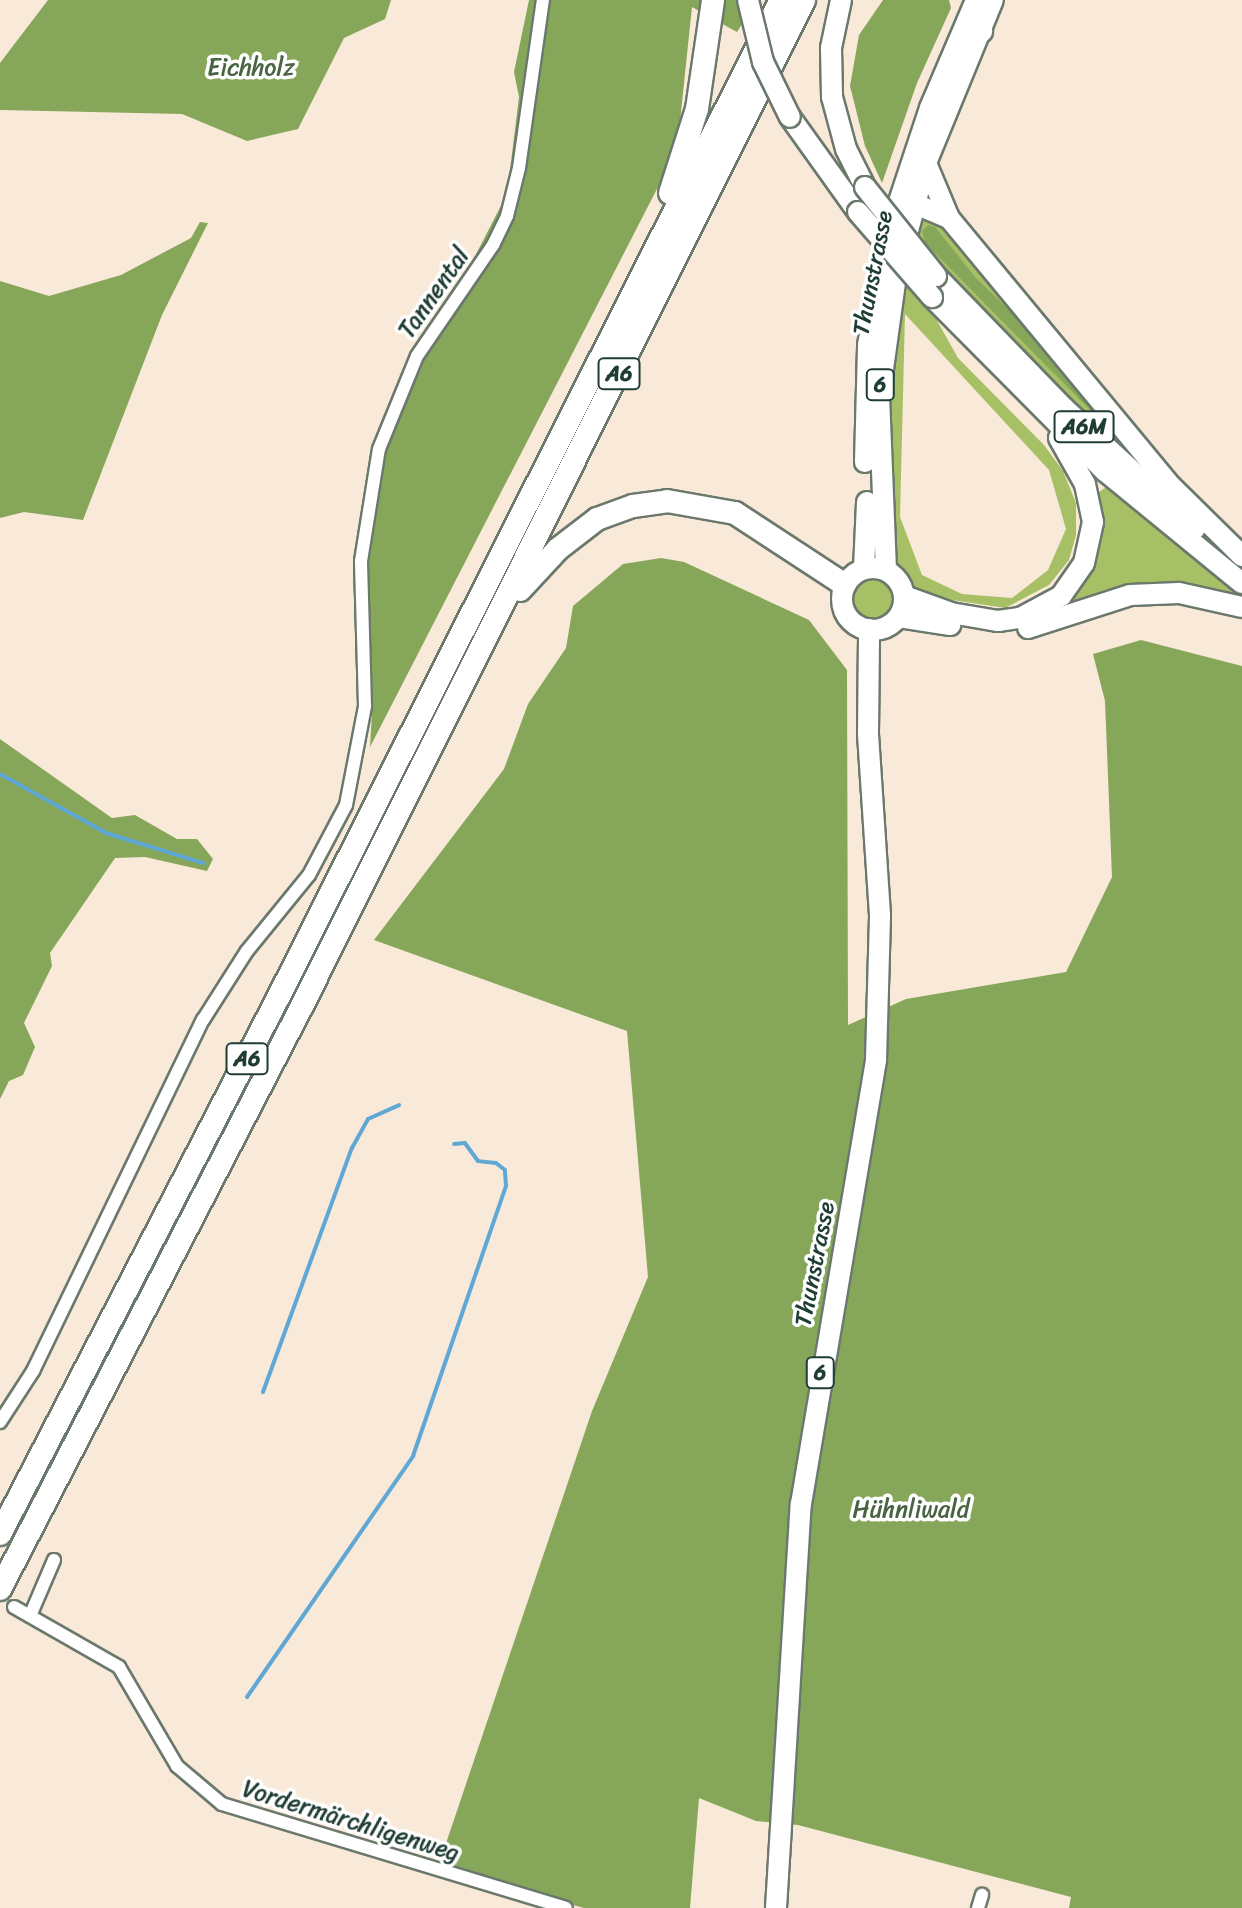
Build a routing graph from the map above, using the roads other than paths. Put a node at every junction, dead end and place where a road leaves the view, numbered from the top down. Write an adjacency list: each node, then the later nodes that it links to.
1 (543, 0): 26 (street, Tannental)
2 (713, 0): 13 (highway)
3 (748, 0): 14 (main road, A6M, bridge)
4 (781, 0): 13 (highway, A6)
5 (804, 0): 23 (highway, A6)
6 (841, 0): 16 (main road, A6M, bridge)
7 (978, 0): 9 (highway); 11 (main road, Thunstrasse / 6)
8 (993, 0): 9 (main road, Thunstrasse / 6)
9 (981, 31): 10 (main road, Thunstrasse / 6)
10 (926, 163): 11 (main road, Thunstrasse / 6); 12 (main road)
11 (904, 206): 12 (main road); 17 (main road, Thunstrasse / 6); 18 (main road, Thunstrasse / 6)
12 (949, 218): 15 (main road)
13 (633, 297): 27 (highway, A6)
14 (1050, 420): 19 (main road, A6M); 21 (main road)
15 (1242, 556)
16 (1242, 567)
17 (864, 569): 18 (main road); 20 (main road)
18 (886, 570): 21 (main road)
19 (1242, 583)
20 (845, 585): 23 (highway); 25 (main road)
21 (904, 596): 24 (main road)
22 (1242, 607): 24 (main road)
23 (502, 610): 29 (highway, A6)
24 (899, 617): 25 (main road)
25 (869, 629): 32 (main road, Thunstrasse / 6)
26 (0, 1422)
27 (0, 1534)
28 (54, 1560): 30 (street)
29 (7, 1598): 30 (street, Vordermärchligenweg)
30 (30, 1616): 31 (street, Vordermärchligenweg)
31 (566, 1908)
32 (776, 1908)

